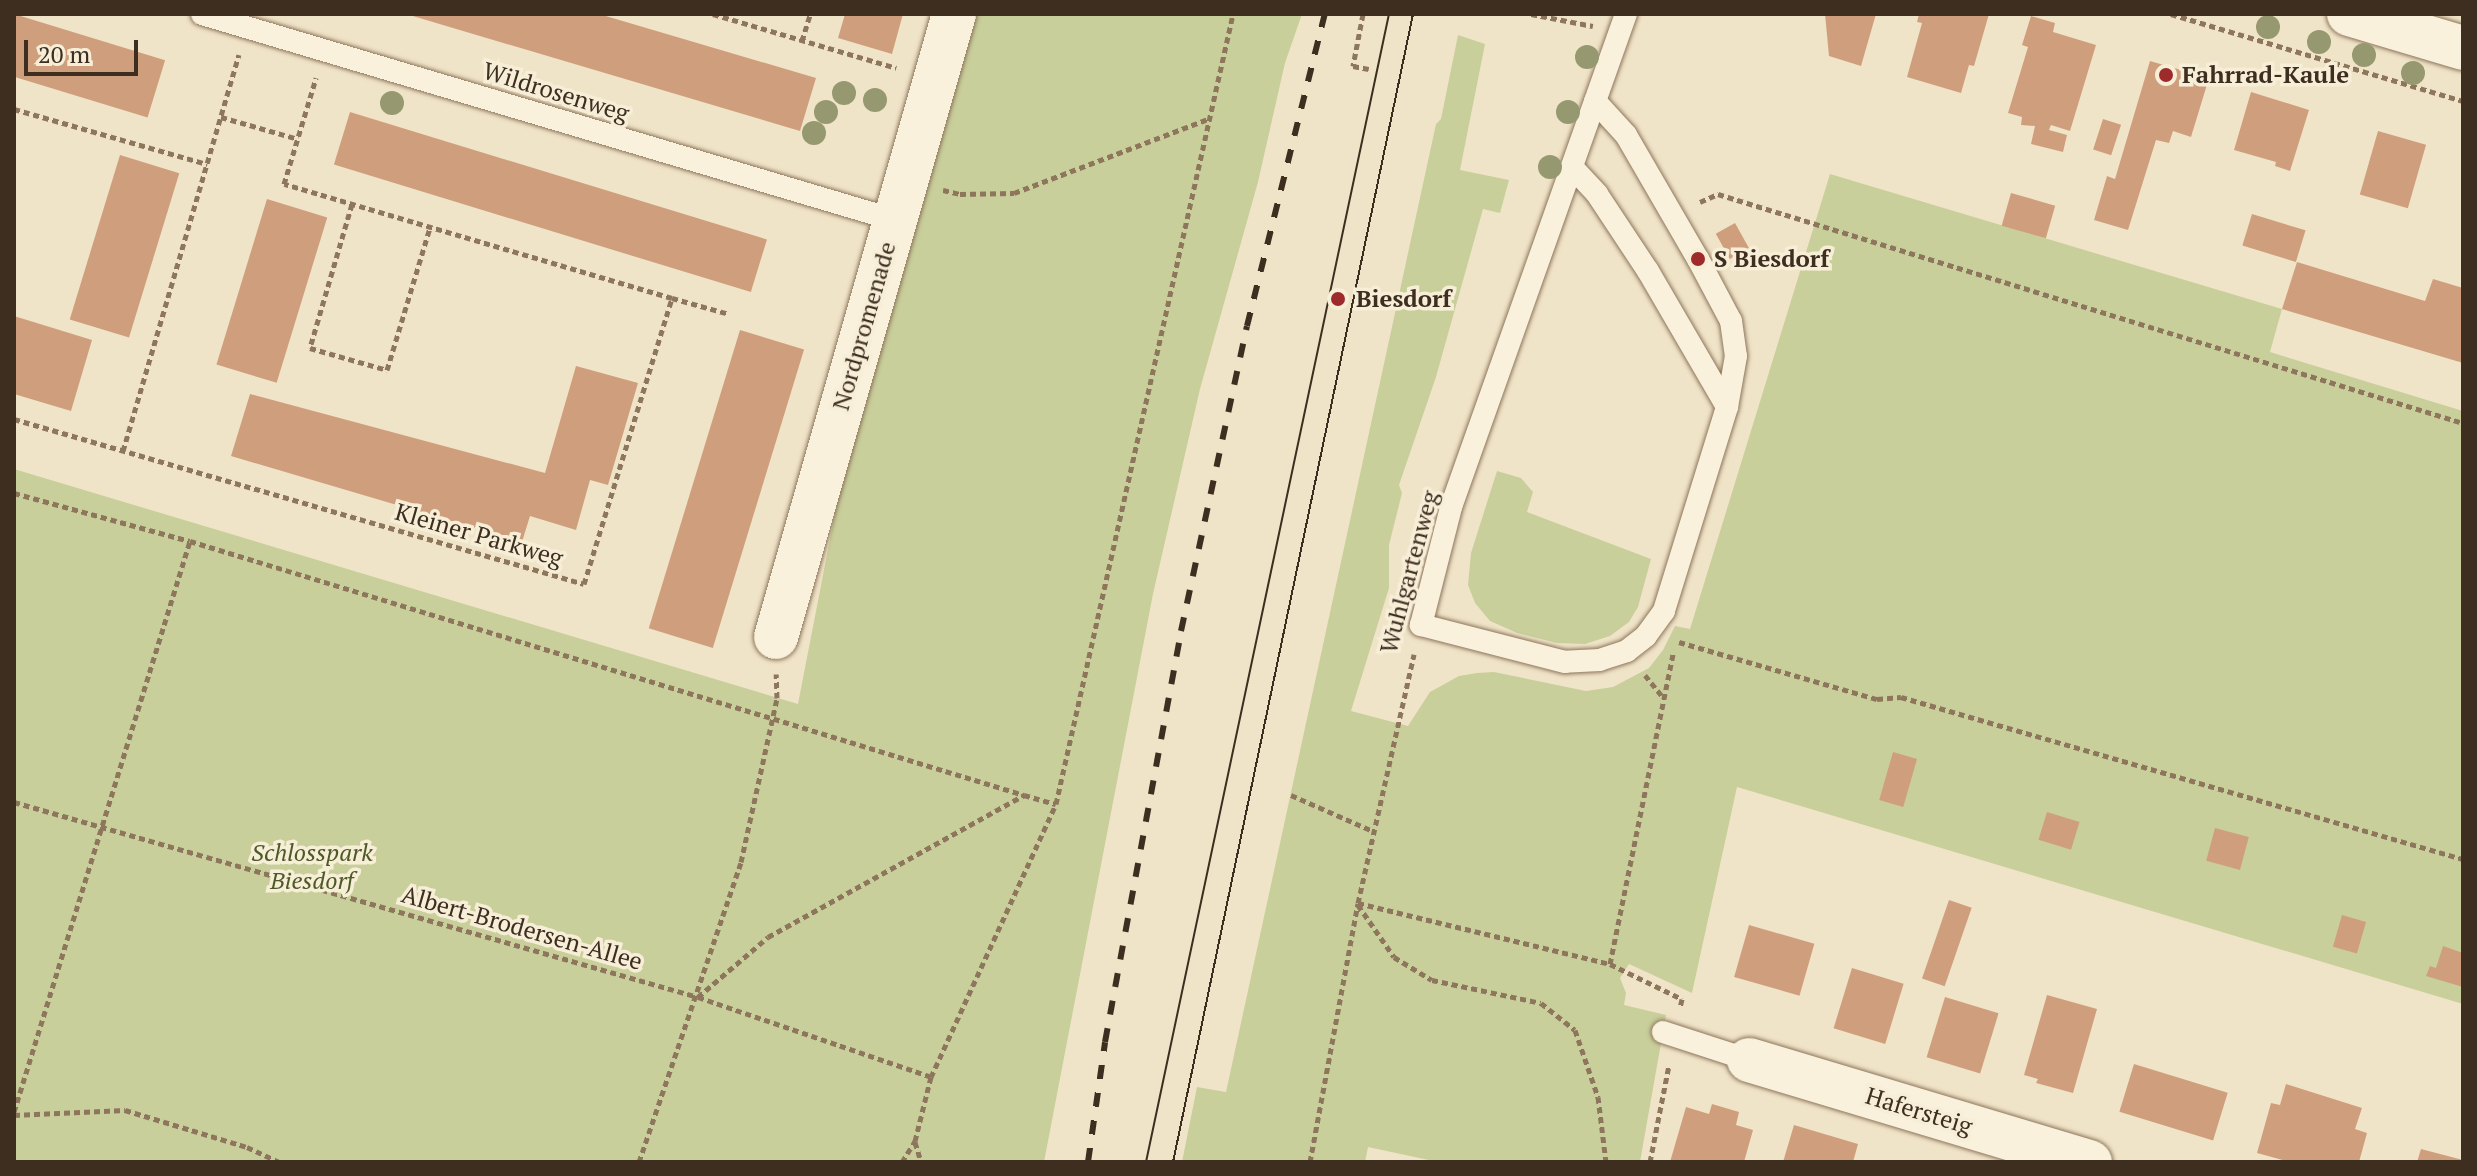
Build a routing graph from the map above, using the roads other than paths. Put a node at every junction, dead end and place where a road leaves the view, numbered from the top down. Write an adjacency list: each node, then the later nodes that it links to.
1 (202, 14): 5 (lane, Wildrosenweg)
2 (954, 14): 9 (street, Nordpromenade)
3 (2349, 14): 6 (street)
4 (1623, 22): 7 (lane, Wuhlgartenweg)
5 (272, 24): 9 (lane, Wildrosenweg)
6 (2463, 48)
7 (1595, 101): 8 (lane, Wuhlgartenweg); 10 (lane)
8 (1572, 167): 10 (lane); 10 (lane, Wuhlgartenweg)
9 (900, 201): 11 (street, Nordpromenade)
10 (1727, 407)
11 (776, 637)
12 (1670, 1033): 13 (lane)
13 (1749, 1060): 14 (street, Hafersteig)
14 (2090, 1162)

